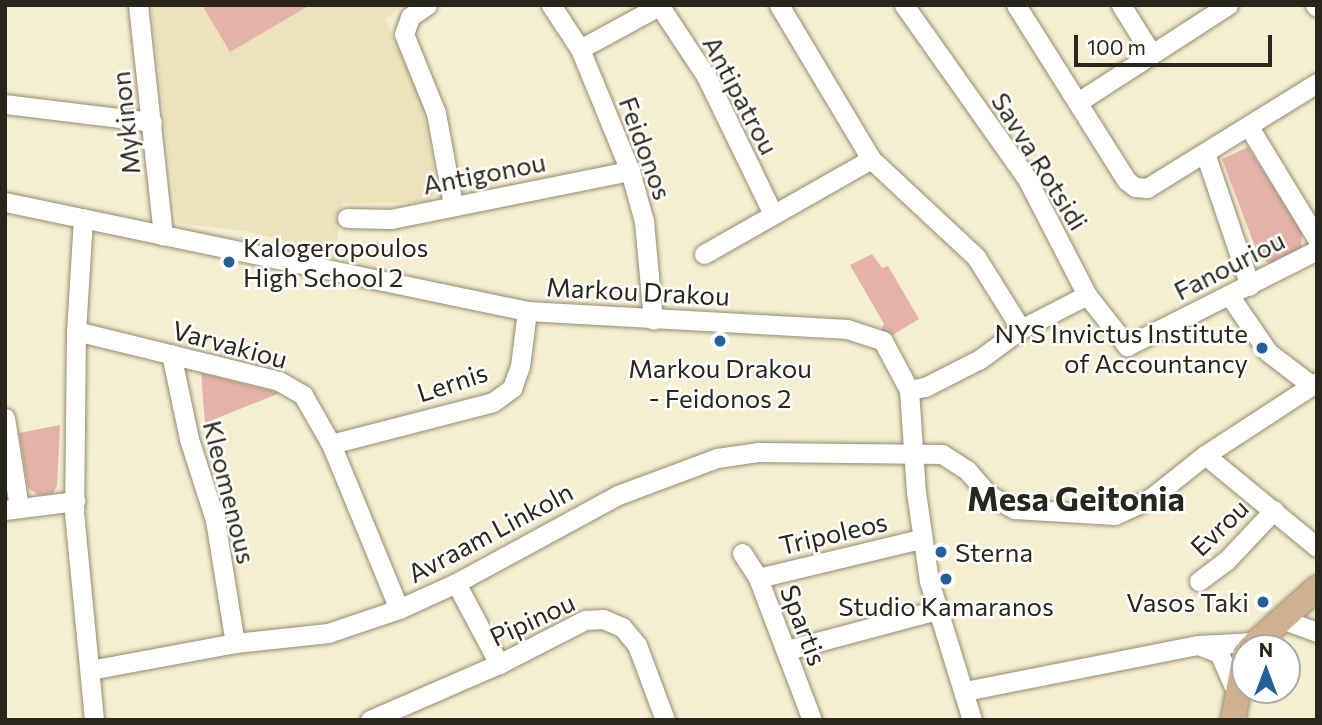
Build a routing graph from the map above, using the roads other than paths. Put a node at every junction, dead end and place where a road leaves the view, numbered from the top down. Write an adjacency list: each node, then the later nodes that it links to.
1 (138, 5): 15 (street, Mykinon)
2 (427, 5): 21 (street)
3 (551, 5): 10 (street, Feidonos)
4 (779, 5): 18 (street)
5 (905, 5): 30 (street, Savva Rotsidi)
6 (1016, 5): 13 (street)
7 (1121, 5): 11 (street)
8 (1228, 5): 11 (street)
9 (659, 6): 10 (street); 22 (street, Antipatrou)
10 (580, 48): 19 (street, Feidonos)
11 (1151, 53): 13 (street)
12 (1317, 83): 16 (street)
13 (1078, 102): 17 (street)
14 (5, 104): 15 (street)
15 (152, 122): 25 (street, Mykinon)
16 (1249, 127): 17 (street); 26 (street)
17 (1205, 153): 29 (street)
18 (870, 159): 22 (street); 34 (street)
19 (630, 171): 21 (street, Antigonou); 33 (street, Feidonos)
20 (5, 202): 23 (street, Markou Drakou)
21 (453, 205): 24 (street, Antigonou)
22 (772, 212): 28 (street)
23 (83, 218): 25 (street, Markou Drakou); 35 (street)
24 (347, 218)
25 (163, 236): 32 (street, Markou Drakou)
26 (1317, 239)
27 (1317, 250): 29 (street, Fanouriou)
28 (704, 254)
29 (1250, 285): 31 (street, Fanouriou)
30 (1087, 295): 34 (street); 36 (street, Savva Rotsidi)
31 (1229, 295): 36 (street, Fanouriou); 38 (street)
32 (527, 311): 33 (street, Markou Drakou); 41 (street, Lernis)
33 (653, 320): 39 (street, Markou Drakou)
34 (1021, 329): 39 (street)
35 (76, 331): 37 (street, Varvakiou); 44 (street)
36 (1127, 346)
37 (171, 354): 41 (street, Varvakiou); 59 (street, Kleomenous)
38 (1314, 384): 43 (street, Avraam Linkoln)
39 (909, 390): 42 (street, Markou Drakou)
40 (5, 418): 45 (street)
41 (331, 444): 54 (street, Varvakiou)
42 (912, 453): 43 (street, Avraam Linkoln); 47 (street, Markou Drakou); 52 (street, Avraam Linkoln)
43 (1205, 455): 46 (street)
44 (75, 501): 45 (street); 64 (street)
45 (12, 508)
46 (1274, 510): 48 (street); 51 (street, Evrou)
47 (921, 539): 50 (street, Tripoleos); 55 (street, Markou Drakou)
48 (1317, 547)
49 (742, 553): 50 (street, Spartis)
50 (758, 578): 62 (street, Spartis)
51 (1199, 581)
52 (456, 583): 54 (street, Avraam Linkoln); 63 (street)
53 (1312, 591): 56 (main road); 57 (street)
54 (399, 609): 59 (street, Avraam Linkoln)
55 (937, 610): 62 (street); 66 (street, Markou Drakou)
56 (1279, 618): 57 (street); 58 (main road)
57 (1317, 631)
58 (1264, 634)
59 (235, 643): 64 (street, Avraam Linkoln)
60 (1198, 645): 61 (street); 65 (street); 66 (street)
61 (1231, 647)
62 (787, 650): 70 (street, Spartis)
63 (499, 664): 68 (street, Pipinou); 69 (street, Pipinou)
64 (90, 670): 67 (street)
65 (1231, 680)
66 (965, 691): 71 (street, Markou Drakou)
67 (94, 720)
68 (370, 720)
69 (665, 720)
70 (812, 720)
71 (972, 720)

